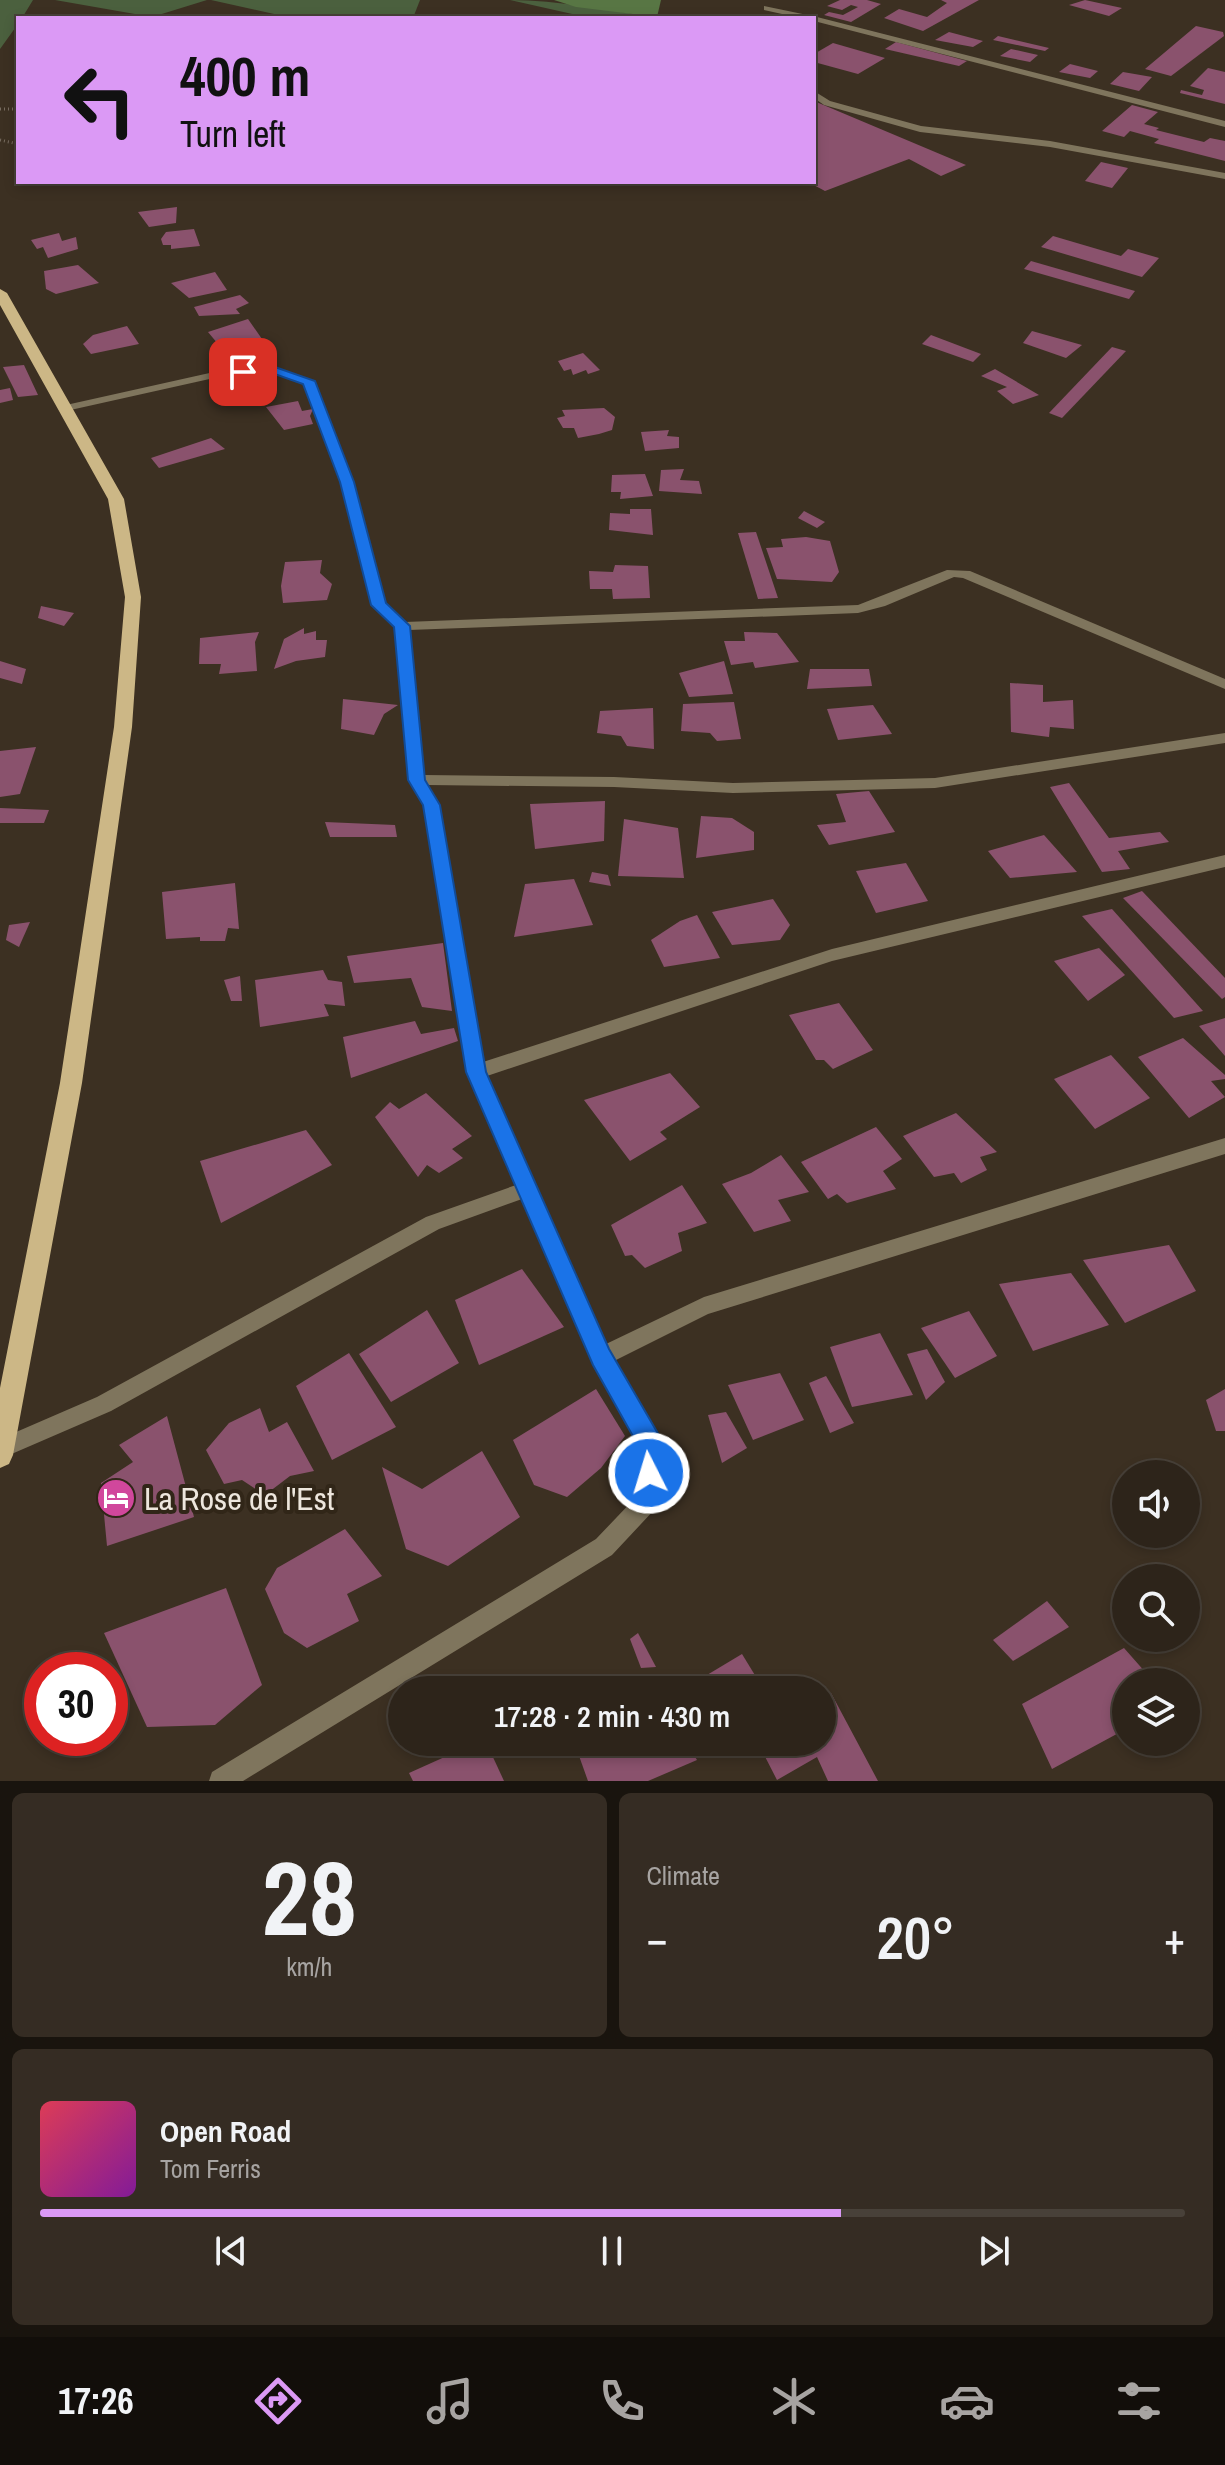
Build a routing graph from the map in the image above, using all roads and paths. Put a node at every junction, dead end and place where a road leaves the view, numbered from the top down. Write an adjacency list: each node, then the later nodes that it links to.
1 (766, 4): 2 (street)
2 (805, 16)
3 (816, 19): 5 (street)
4 (816, 95): 6 (street)
5 (1225, 124)
6 (1225, 176)
7 (0, 293): 8 (main road)
8 (66, 408): 9 (street); 18 (main road)
9 (402, 626): 10 (street); 12 (street)
10 (1225, 684)
11 (1225, 738): 12 (street)
12 (417, 780): 14 (street)
13 (1225, 861): 14 (street)
14 (476, 1072): 16 (street)
15 (1225, 1146): 17 (street)
16 (527, 1189): 17 (street); 18 (street)
17 (601, 1357): 19 (street)
18 (0, 1452)
19 (221, 1781)

